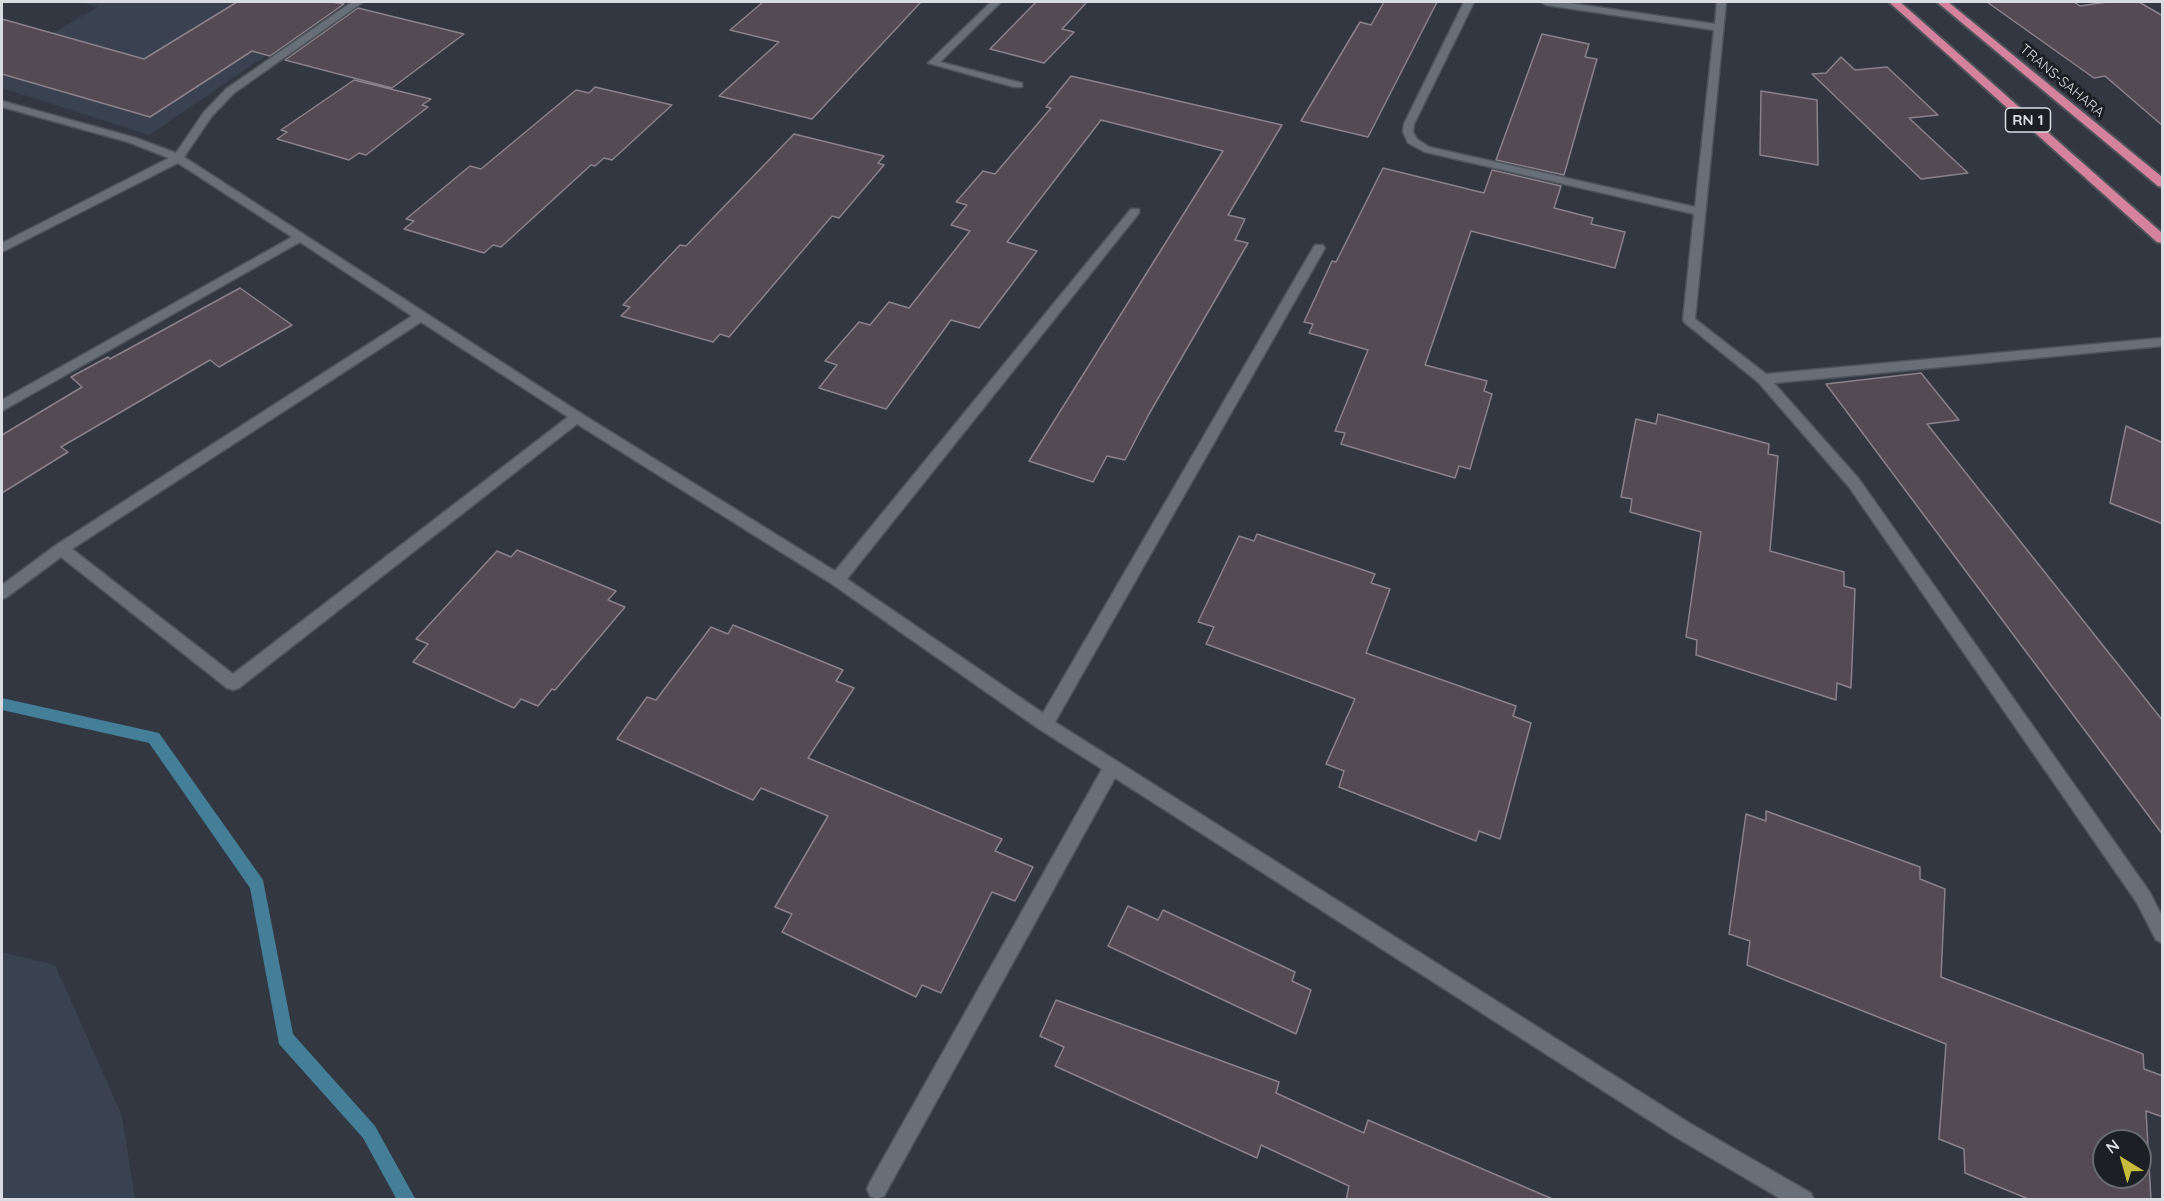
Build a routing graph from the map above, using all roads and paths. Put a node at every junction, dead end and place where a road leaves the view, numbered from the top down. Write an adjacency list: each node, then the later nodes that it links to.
1 (358, 2): 11 (street)
2 (996, 2): 9 (street)
3 (1469, 2): 14 (street)
4 (1546, 2): 8 (street)
5 (1722, 2): 8 (street)
6 (1894, 2): 16 (highway, RN 1)
7 (1942, 2): 12 (highway, TRANS-SAHARA / RN 1)
8 (1719, 28): 14 (street)
9 (1018, 85)
10 (2, 104): 11 (street)
11 (178, 158): 15 (street); 17 (street)
12 (2163, 183)
13 (1135, 211): 25 (street)
14 (1701, 212): 21 (street)
15 (299, 238): 19 (street); 22 (street)
16 (2163, 239)
17 (2, 248)
18 (1319, 248): 27 (street)
19 (423, 315): 23 (street); 24 (street)
20 (2163, 342): 21 (street)
21 (1763, 379): 29 (street)
22 (2, 406)
23 (577, 417): 24 (street); 25 (street)
24 (61, 549): 26 (street)
25 (837, 580): 27 (street)
26 (2, 593)
27 (1045, 724): 28 (street)
28 (1113, 766): 32 (street); 33 (street)
29 (2143, 897): 30 (street); 31 (street)
30 (2163, 902)
31 (2163, 934)
32 (877, 1189)
33 (1804, 1200)

